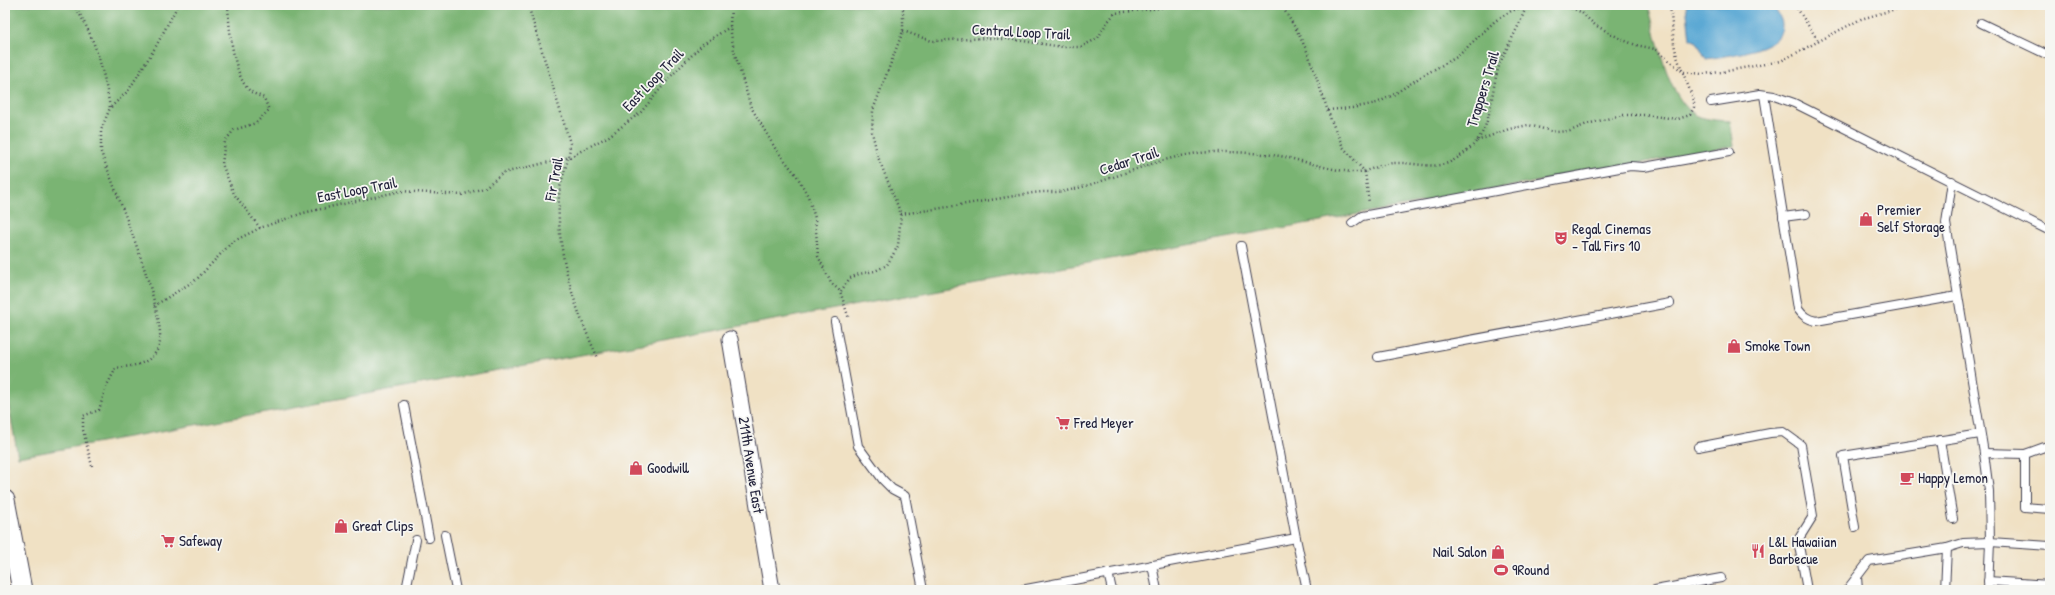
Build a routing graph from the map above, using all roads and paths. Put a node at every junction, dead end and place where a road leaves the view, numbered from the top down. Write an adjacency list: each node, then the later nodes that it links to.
1 (74, 5): 23 (path)
2 (178, 5): 23 (path)
3 (228, 5): 35 (path)
4 (528, 5): 27 (path, Fir Trail)
5 (731, 5): 16 (path)
6 (903, 5): 17 (path)
7 (1172, 5): 17 (path, Central Loop Trail)
8 (1281, 5): 24 (path)
9 (1526, 5): 10 (path); 24 (path); 25 (path, Trappers Trail)
10 (1533, 5)
11 (1564, 5): 20 (path)
12 (1670, 5): 20 (path)
13 (1795, 5): 18 (path)
14 (1910, 5): 18 (path)
15 (1981, 23): 19 (lane)
16 (730, 27): 27 (path, East Loop Trail); 38 (path)
17 (903, 31): 30 (path)
18 (1819, 42): 20 (path)
19 (2050, 56)
20 (1684, 72): 25 (path, Trappers Trail)
21 (1764, 95): 22 (lane); 29 (lane); 33 (lane)
22 (1711, 102)
23 (110, 108): 41 (path)
24 (1328, 110): 28 (path)
25 (1477, 141): 28 (path, Trappers Trail)
26 (1729, 152): 31 (lane)
27 (570, 156): 35 (path, East Loop Trail); 46 (path, Fir Trail)
28 (1365, 172): 30 (path, Cedar Trail); 31 (path)
29 (1952, 181): 36 (lane); 39 (lane)
30 (901, 214): 38 (path)
31 (1370, 214): 34 (lane)
32 (1806, 214): 33 (lane)
33 (1783, 217): 39 (lane)
34 (1352, 223)
35 (260, 228): 41 (path, East Loop Trail)
36 (2050, 231)
37 (1241, 246): 61 (lane)
38 (840, 291): 42 (path)
39 (1957, 296): 48 (lane)
40 (1670, 303): 45 (lane)
41 (154, 306): 54 (path)
42 (849, 319)
43 (836, 322): 77 (lane)
44 (730, 339): 76 (street, 211th Avenue East)
45 (1378, 357)
46 (598, 358)
47 (404, 405): 60 (lane)
48 (1980, 434): 49 (lane); 52 (lane)
49 (1940, 440): 57 (lane); 58 (lane)
50 (2050, 445): 53 (lane)
51 (1698, 447): 83 (lane)
52 (1984, 453): 53 (lane); 63 (lane)
53 (2025, 454): 56 (lane)
54 (92, 466)
55 (5, 500): 66 (street)
56 (2050, 509)
57 (1953, 520)
58 (1855, 527)
59 (445, 535): 75 (lane)
60 (429, 538)
61 (1296, 538): 67 (lane); 81 (lane)
62 (416, 540): 74 (lane)
63 (1990, 542): 64 (lane); 65 (lane); 71 (lane)
64 (2050, 546)
65 (1947, 548): 70 (lane); 86 (lane)
66 (11, 560): 73 (street)
67 (1152, 565): 68 (lane); 80 (lane)
68 (1108, 573): 78 (lane); 79 (lane)
69 (1721, 578): 82 (lane)
70 (1856, 578): 84 (lane); 85 (lane)
71 (1988, 581): 72 (lane); 87 (lane)
72 (2048, 587)
73 (22, 590)
74 (406, 590)
75 (456, 590)
76 (772, 590)
77 (923, 590)
78 (1021, 590)
79 (1112, 590)
80 (1157, 590)
81 (1307, 590)
82 (1655, 590)
83 (1807, 590)
84 (1847, 590)
85 (1858, 590)
86 (1945, 590)
87 (1988, 590)

